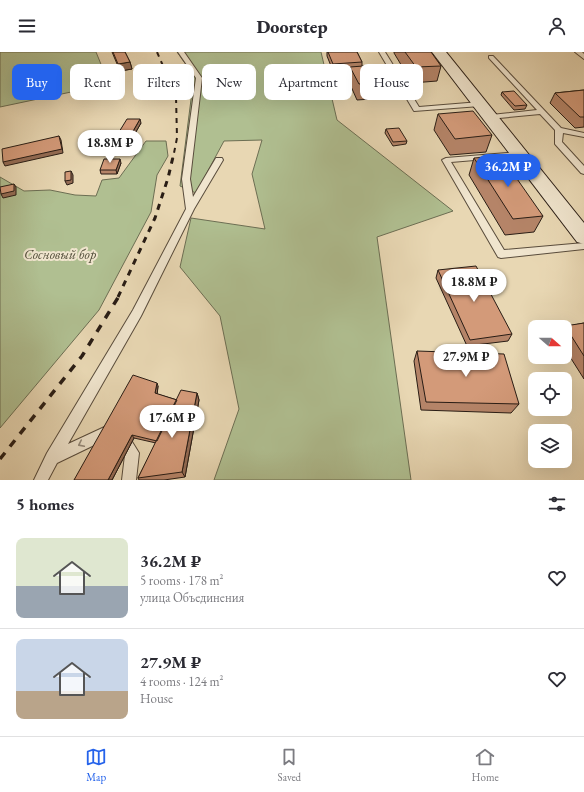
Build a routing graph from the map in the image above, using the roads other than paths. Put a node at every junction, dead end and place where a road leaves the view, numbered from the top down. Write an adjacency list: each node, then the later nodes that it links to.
1 (181, 52): 14 (lane)
2 (382, 52): 7 (lane)
3 (439, 52): 7 (main road)
4 (578, 52): 6 (lane)
5 (491, 57): 8 (lane)
6 (584, 57)
7 (486, 111): 8 (lane); 11 (main road)
8 (542, 112): 9 (lane)
9 (559, 130): 10 (lane); 13 (lane)
10 (584, 135)
11 (520, 154): 15 (main road); 16 (lane)
12 (219, 160): 14 (lane)
13 (584, 171)
14 (190, 208): 17 (lane)
15 (584, 237)
16 (584, 246)
17 (52, 458): 18 (lane); 19 (lane, one-way to 17)
18 (41, 480)
19 (129, 480)

